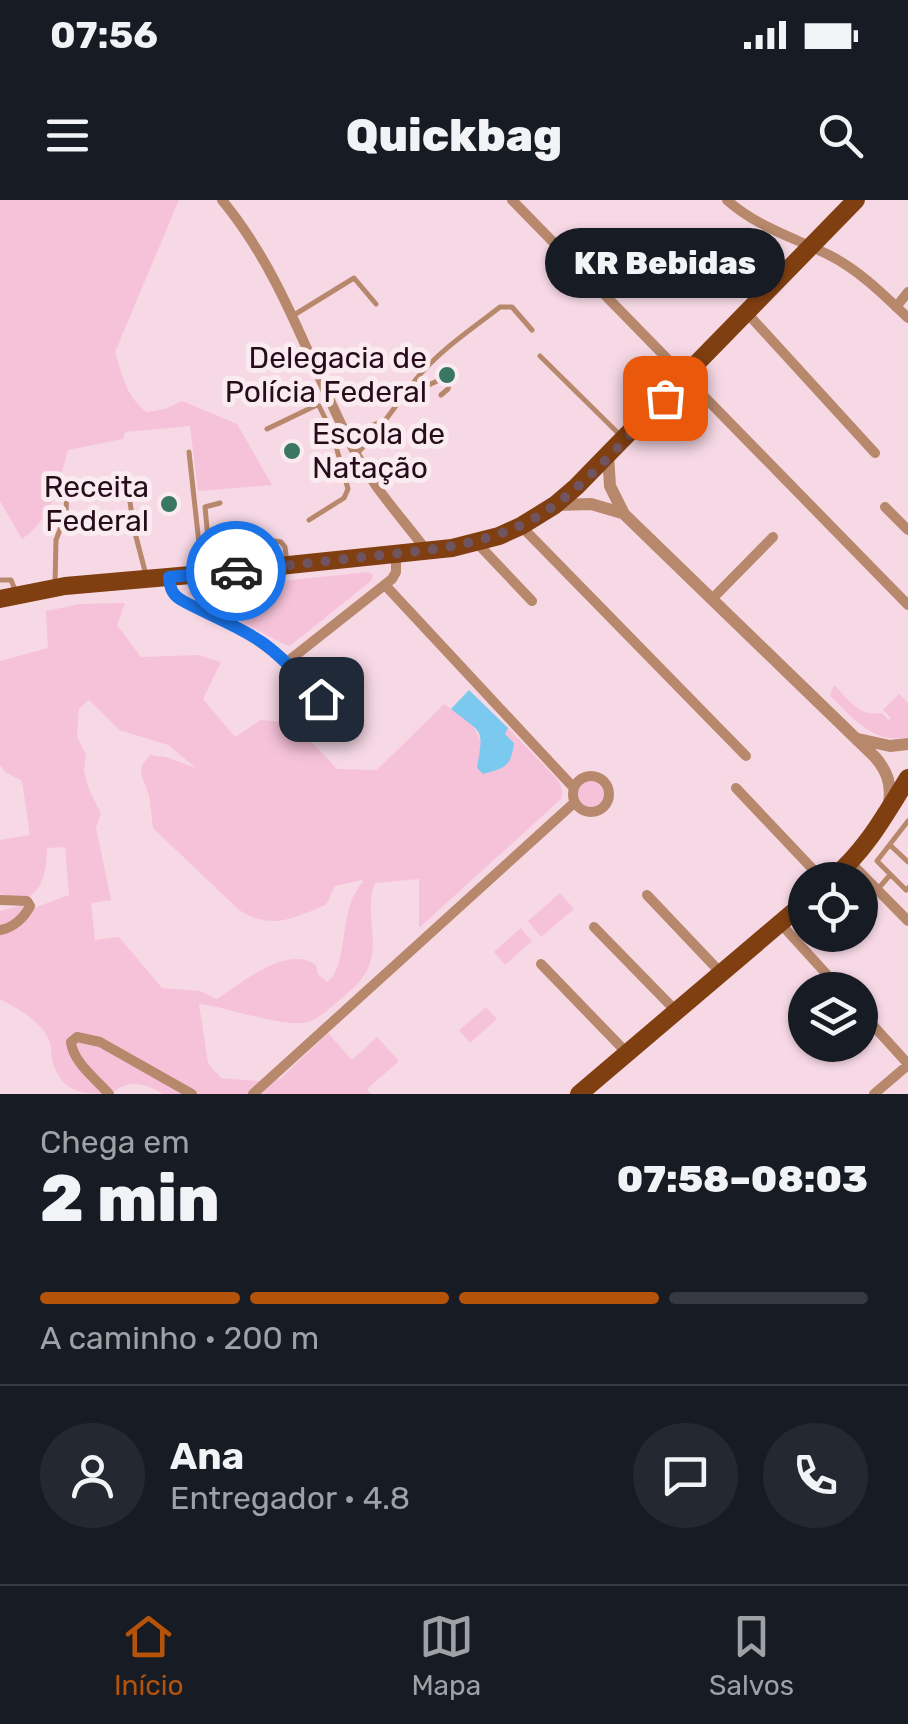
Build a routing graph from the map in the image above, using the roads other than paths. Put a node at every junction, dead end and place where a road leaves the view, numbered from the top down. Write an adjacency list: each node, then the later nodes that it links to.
1 (222, 200): 10 (street)
2 (512, 200): 14 (street)
3 (727, 200): 5 (street)
4 (856, 200): 5 (main road)
5 (810, 247): 8 (street); 9 (main road)
6 (908, 292): 8 (street)
7 (376, 304): 10 (lane)
8 (896, 307): 11 (street)
9 (747, 313): 14 (main road); 22 (street)
10 (294, 315): 19 (street)
11 (908, 318)
12 (532, 330): 15 (lane)
13 (540, 356): 20 (lane)
14 (685, 378): 20 (main road); 50 (street)
15 (405, 395): 16 (lane); 17 (lane)
16 (441, 395)
17 (388, 419): 19 (lane); 23 (lane)
18 (267, 430): 25 (lane)
19 (347, 436): 23 (street)
20 (624, 440): 24 (main road)
21 (190, 452): 41 (lane)
22 (876, 453)
23 (356, 455): 25 (lane); 38 (street)
24 (608, 455): 29 (main road); 31 (street)
25 (342, 467): 32 (lane)
26 (67, 486): 46 (lane)
27 (129, 495): 43 (lane)
28 (220, 504): 37 (lane)
29 (555, 505): 31 (street); 33 (main road)
30 (885, 507): 34 (street)
31 (624, 514): 48 (street)
32 (310, 520)
33 (521, 526): 36 (main road); 55 (street)
34 (908, 530)
35 (773, 538): 48 (street)
36 (477, 543): 38 (main road); 49 (street)
37 (208, 549): 40 (lane); 41 (lane)
38 (426, 551): 39 (main road)
39 (396, 554): 40 (main road); 45 (street)
40 (287, 566): 41 (main road)
41 (206, 574): 42 (main road)
42 (169, 577): 43 (main road); 51 (street)
43 (147, 579): 46 (main road)
44 (0, 580): 47 (lane)
45 (385, 584): 51 (street); 57 (street)
46 (55, 588): 47 (main road)
47 (9, 597)
48 (712, 599): 53 (street)
49 (532, 600)
50 (908, 605)
51 (287, 662): 52 (street)
52 (321, 699)
53 (856, 738): 54 (street); 60 (street)
54 (908, 744)
55 (746, 756)
56 (908, 778): 60 (main road)
57 (574, 788): 59 (street); 59 (street)
58 (736, 788): 63 (street)
59 (575, 802): 87 (street)
60 (886, 814): 61 (lane); 64 (main road)
61 (906, 824): 62 (lane)
62 (890, 845): 65 (lane); 66 (lane)
63 (806, 862)
64 (852, 862)
65 (908, 862)
66 (890, 874): 67 (lane); 68 (lane)
67 (908, 888)
68 (878, 889)
69 (878, 891): 73 (street)
70 (647, 895): 79 (street)
71 (0, 900): 76 (street)
72 (788, 916): 74 (main road)
73 (908, 921)
74 (780, 923): 78 (street); 79 (main road)
75 (594, 926): 80 (street)
76 (0, 930)
77 (541, 964): 82 (street)
78 (825, 972)
79 (721, 973): 80 (main road)
80 (676, 1012): 82 (main road)
81 (878, 1031): 83 (street)
82 (627, 1053): 84 (main road)
83 (908, 1064): 88 (street)
84 (586, 1091)
85 (109, 1094): 86 (street)
86 (192, 1094)
87 (253, 1094)
88 (874, 1094)

